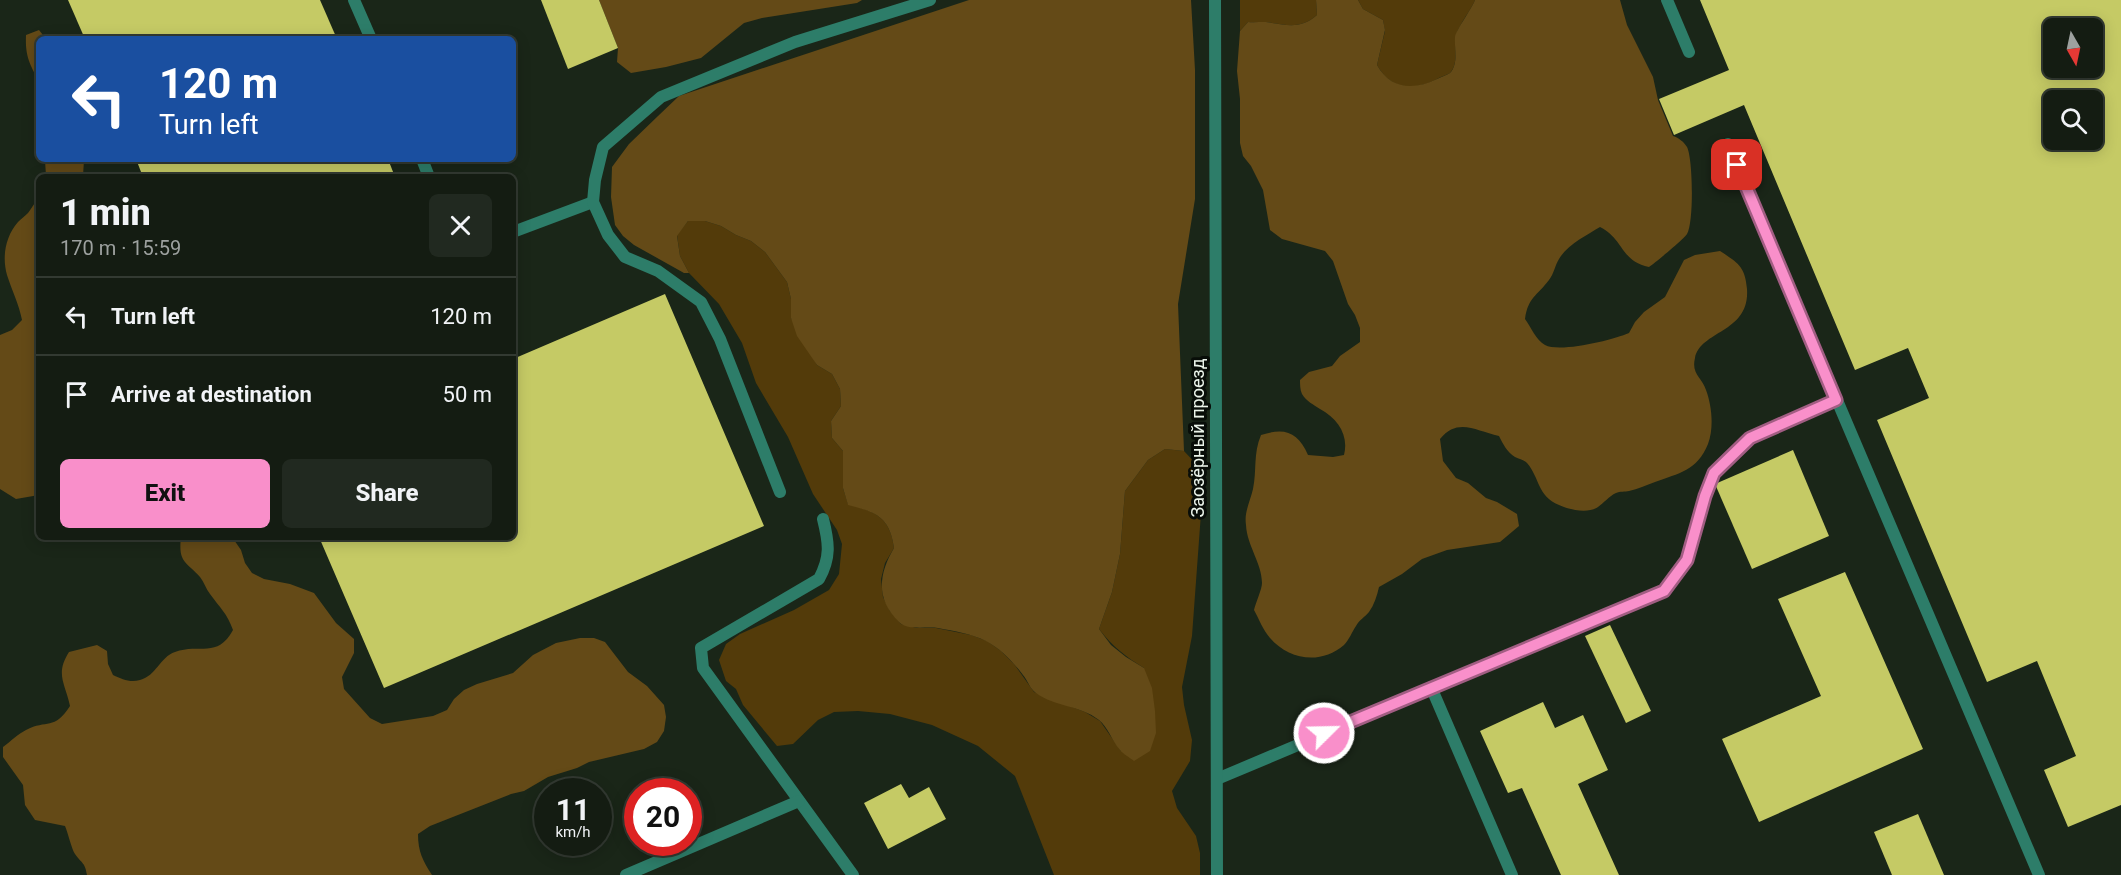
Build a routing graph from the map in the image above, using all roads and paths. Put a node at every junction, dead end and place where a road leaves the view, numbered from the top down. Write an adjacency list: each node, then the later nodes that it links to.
1 (354, 0): 5 (street)
2 (930, 0): 8 (street)
3 (1215, 0): 14 (street, Заозёрный проезд)
4 (1667, 0): 6 (street)
5 (370, 36)
6 (1689, 52)
7 (1728, 144): 10 (street)
8 (593, 202): 9 (street); 11 (street)
9 (516, 231)
10 (1836, 400): 13 (street); 20 (street)
11 (780, 492)
12 (823, 519): 15 (street)
13 (1431, 687): 14 (street); 19 (street)
14 (1216, 779): 18 (street, Заозёрный проезд)
15 (799, 801): 16 (street); 17 (street)
16 (626, 875)
17 (853, 875)
18 (1217, 875)
19 (1512, 875)
20 (2039, 875)

